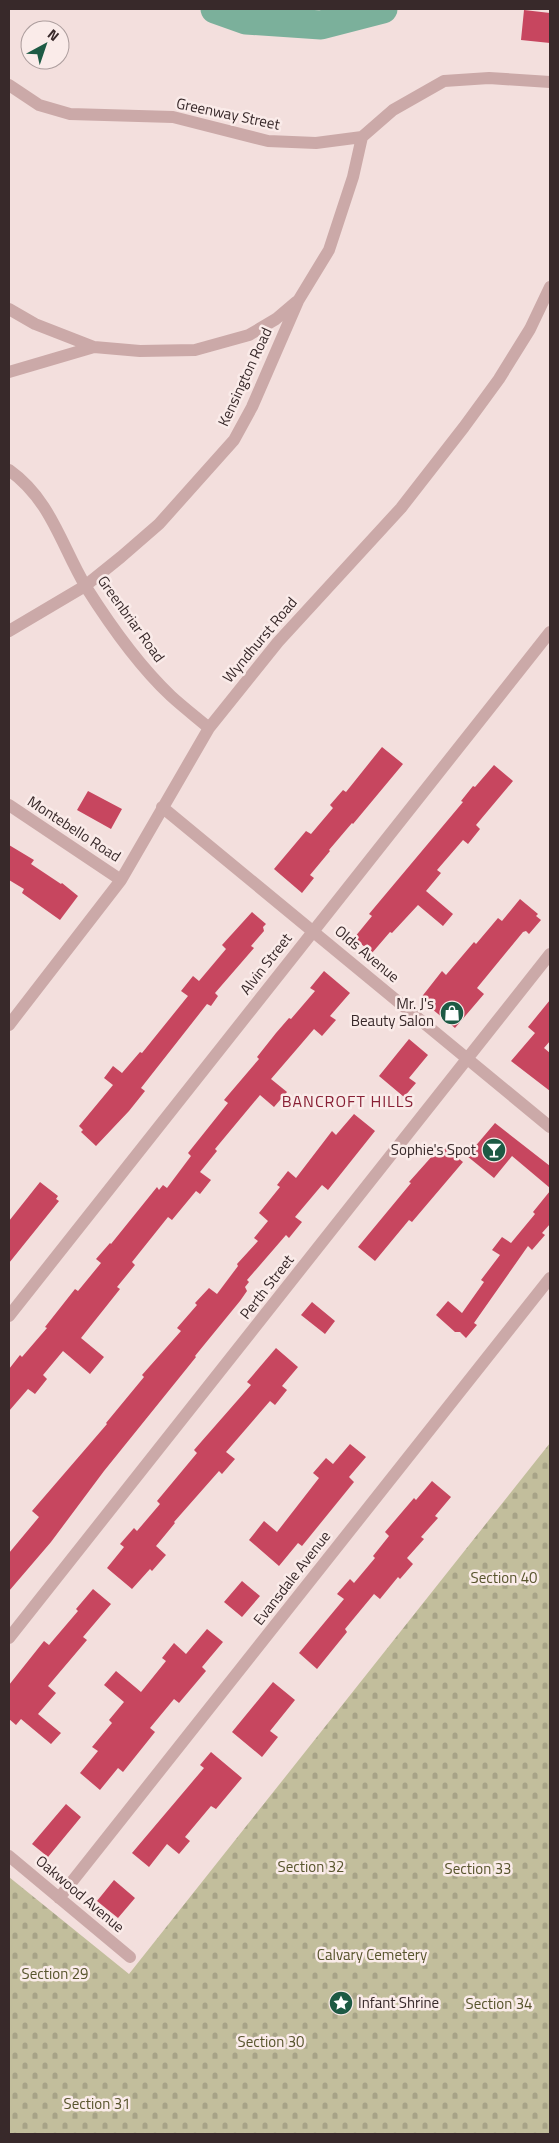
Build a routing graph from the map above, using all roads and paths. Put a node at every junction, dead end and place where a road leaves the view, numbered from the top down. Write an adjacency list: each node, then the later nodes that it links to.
1 (550, 82): 3 (street)
2 (9, 85): 3 (street, Greenway Street)
3 (362, 137): 5 (street, Kensington Road)
4 (550, 287): 13 (street, Wyndhurst Road)
5 (298, 301): 7 (street); 10 (street, Kensington Road)
6 (9, 310): 7 (street)
7 (94, 347): 8 (street)
8 (9, 372)
9 (9, 470): 10 (street, Greenbriar Road)
10 (85, 586): 11 (street, Kensington Road); 13 (street, Greenbriar Road)
11 (9, 631)
12 (550, 632): 17 (street, Alvin Street)
13 (209, 728): 15 (street, Wyndhurst Road)
14 (9, 805): 16 (street, Montebello Road)
15 (162, 807): 16 (street, Wyndhurst Road); 17 (street, Olds Avenue)
16 (121, 880): 19 (street, Wyndhurst Road)
17 (313, 931): 20 (street, Olds Avenue); 23 (street, Alvin Street)
18 (550, 954): 20 (street, Perth Street)
19 (9, 1025)
20 (468, 1059): 21 (street, Olds Avenue); 24 (street, Perth Street)
21 (550, 1127)
22 (550, 1278): 26 (street, Evansdale Avenue)
23 (9, 1316)
24 (9, 1638)
25 (9, 1856): 26 (street, Oakwood Avenue)
26 (59, 1898): 27 (street, Oakwood Avenue)
27 (130, 1957)

